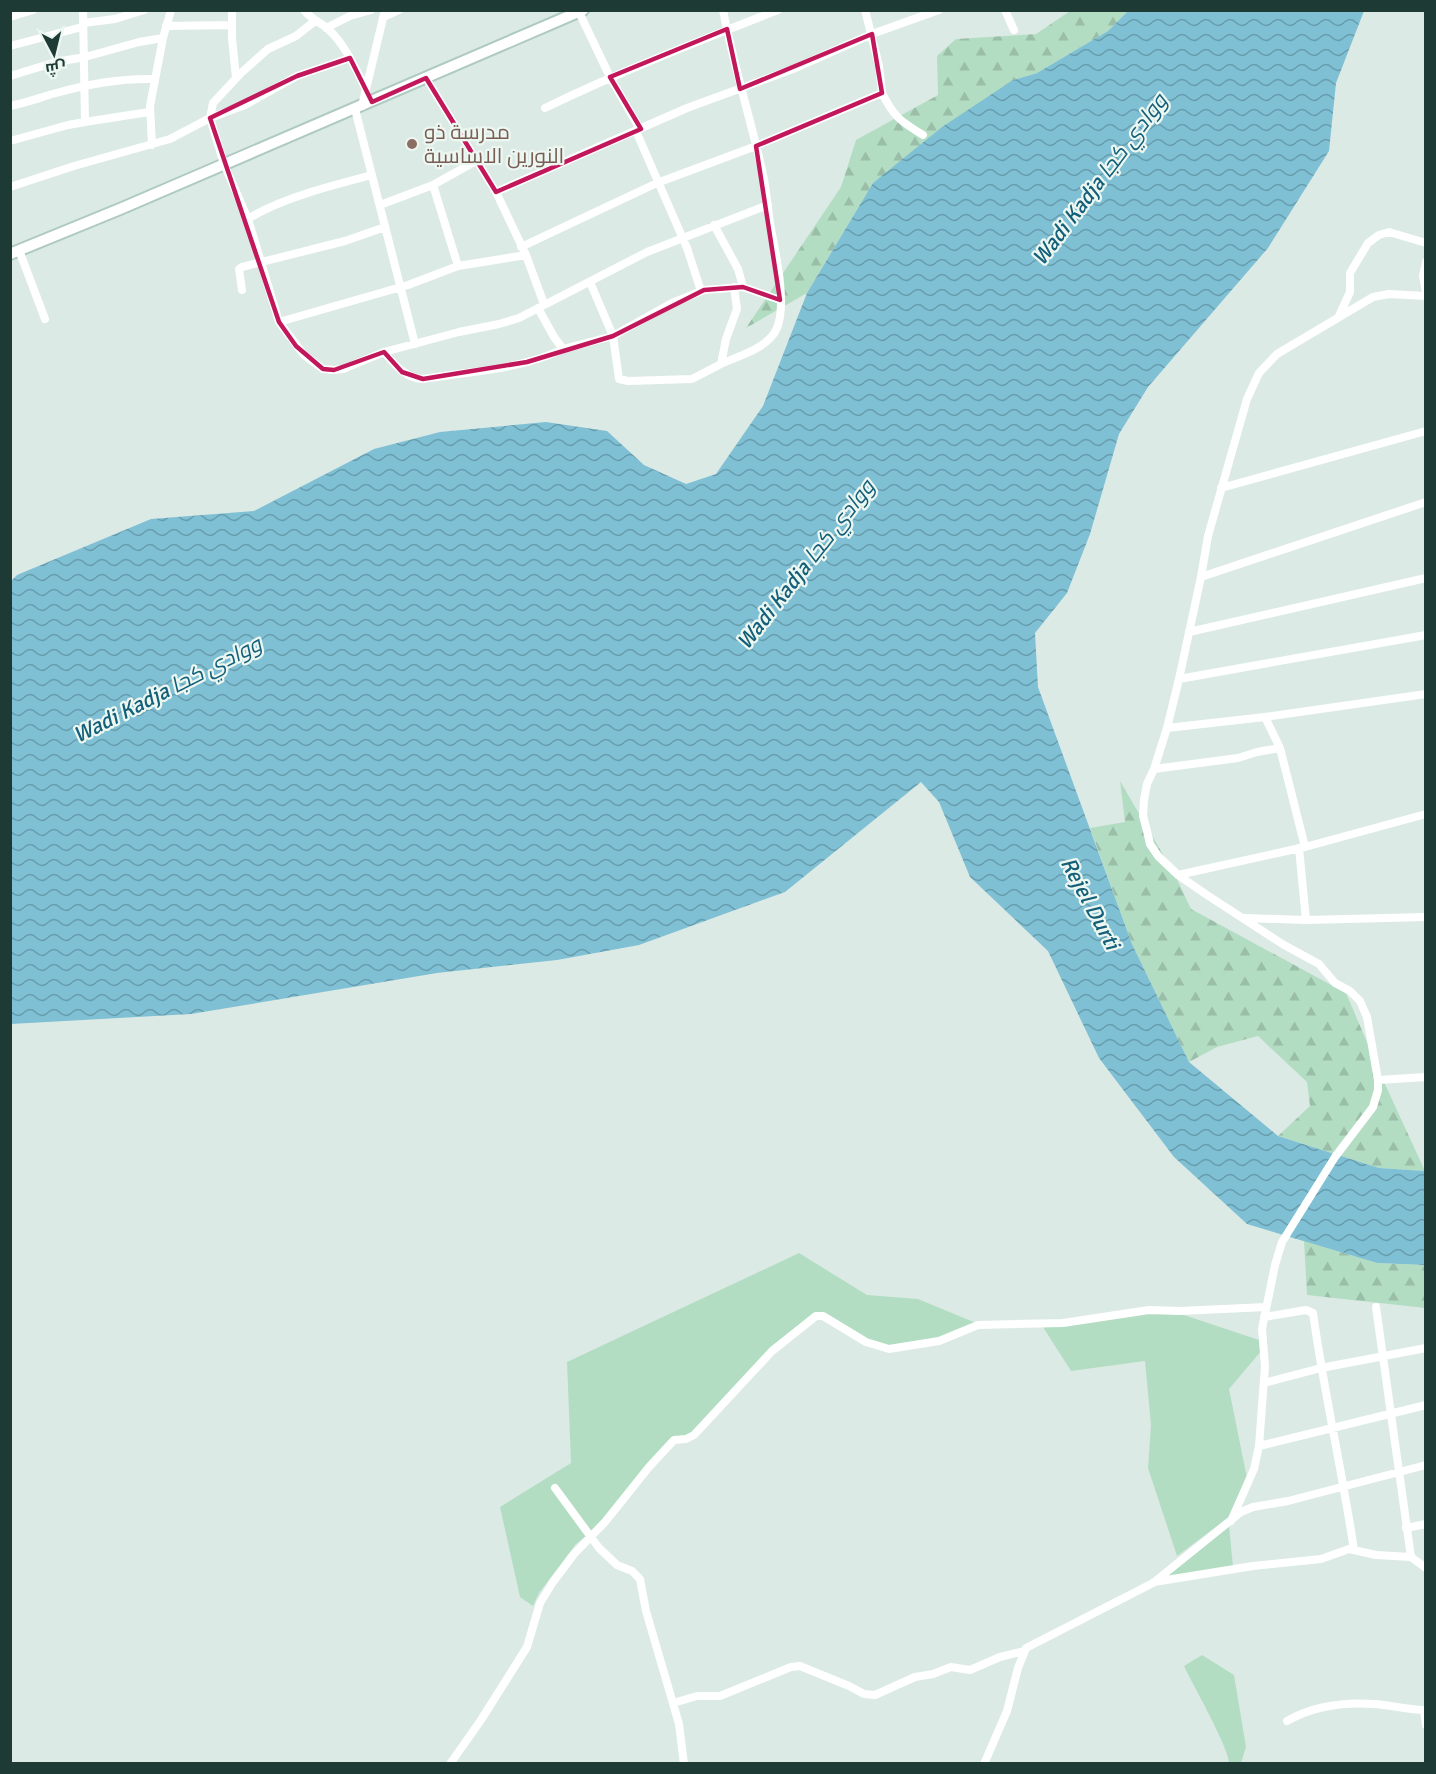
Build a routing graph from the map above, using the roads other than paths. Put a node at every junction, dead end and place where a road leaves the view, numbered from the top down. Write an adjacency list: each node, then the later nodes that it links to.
1 (33, 10): 16 (street)
2 (83, 10): 18 (street)
3 (144, 10): 18 (street)
4 (171, 10): 19 (street)
5 (232, 10): 20 (street)
6 (304, 10): 17 (street)
7 (371, 10): 21 (street)
8 (399, 10): 15 (street)
9 (723, 10): 22 (street)
10 (778, 10): 22 (street)
11 (866, 10): 24 (street)
12 (939, 10): 24 (street)
13 (1005, 10): 23 (street)
14 (580, 11): 30 (street); 32 (main road)
15 (384, 14): 35 (street)
16 (10, 17)
17 (315, 21): 21 (street); 31 (street)
18 (83, 25): 26 (street); 27 (street)
19 (166, 26): 20 (street); 25 (street)
20 (231, 26): 31 (street)
21 (326, 28): 28 (street)
22 (727, 29): 30 (street); 36 (street)
23 (1014, 30)
24 (872, 34): 36 (street); 37 (street)
25 (163, 38): 27 (street); 33 (street)
26 (10, 46)
27 (85, 57): 29 (street); 34 (street)
28 (350, 58): 35 (street); 42 (street)
29 (10, 76)
30 (610, 77): 40 (street); 44 (street)
31 (236, 78): 42 (street)
32 (426, 78): 39 (main road); 49 (street)
33 (154, 79): 34 (street); 41 (street)
34 (84, 87): 38 (street); 43 (street)
35 (366, 89): 39 (street)
36 (740, 89): 44 (street); 48 (street)
37 (882, 93): 45 (street); 48 (street)
38 (10, 106)
39 (359, 108): 50 (main road); 51 (street)
40 (545, 108)
41 (149, 112): 43 (street); 47 (street)
42 (210, 118): 47 (street); 50 (street)
43 (85, 122): 46 (street)
44 (638, 130): 52 (street); 55 (street)
45 (923, 135)
46 (10, 141)
47 (152, 145): 54 (street)
48 (756, 146): 52 (street); 57 (street)
49 (476, 161): 53 (street); 55 (street)
50 (224, 164): 58 (street); 64 (main road)
51 (372, 175): 56 (street); 58 (street)
52 (657, 183): 61 (street); 63 (street)
53 (433, 185): 56 (street); 67 (street)
54 (10, 187)
55 (496, 192): 63 (street)
56 (380, 205): 60 (street)
57 (768, 205): 59 (street); 75 (street)
58 (248, 219): 65 (street)
59 (714, 225): 61 (street); 71 (street)
60 (385, 227): 65 (street); 69 (street)
61 (681, 237): 68 (street); 73 (street)
62 (1425, 243): 77 (street)
63 (524, 251): 67 (street); 76 (street)
64 (15, 252): 78 (street)
65 (262, 262): 72 (street); 79 (street)
66 (1425, 262): 74 (street)
67 (458, 266): 69 (street)
68 (590, 282): 76 (street); 80 (street)
69 (401, 286): 79 (street); 81 (street)
70 (734, 287): 71 (street); 73 (street); 84 (street)
71 (743, 287): 75 (street)
72 (242, 290)
73 (701, 291): 80 (street)
74 (1425, 294): 77 (street)
75 (780, 300): 84 (street)
76 (541, 306): 81 (street); 82 (street)
77 (1339, 316): 86 (street)
78 (45, 319)
79 (279, 322): 83 (street)
80 (613, 336): 82 (street); 84 (street)
81 (416, 344): 83 (street)
82 (563, 349): 83 (street)
83 (384, 352)
84 (721, 364)
85 (1425, 431): 86 (street)
86 (1221, 488): 88 (street)
87 (1425, 502): 88 (street)
88 (1201, 577): 90 (street)
89 (1425, 578): 90 (street)
90 (1189, 632): 92 (street)
91 (1425, 635): 92 (street)
92 (1179, 679): 95 (street)
93 (1425, 694): 94 (street)
94 (1265, 717): 95 (street); 96 (street)
95 (1167, 728): 97 (street)
96 (1280, 748): 97 (street); 99 (street)
97 (1154, 769): 100 (street)
98 (1425, 813): 99 (street)
99 (1302, 847): 100 (street); 103 (street)
100 (1178, 875): 102 (street)
101 (1425, 917): 103 (street)
102 (1243, 918): 103 (street); 105 (street)
103 (1306, 920)
104 (1425, 1077): 105 (street)
105 (1378, 1080): 106 (street)
106 (1266, 1307): 108 (street); 124 (street)
107 (1376, 1307): 110 (street)
108 (1264, 1317): 111 (street); 112 (street)
109 (1425, 1348): 110 (street)
110 (1383, 1356): 111 (street); 114 (street)
111 (1321, 1368): 112 (street); 115 (street)
112 (1264, 1383): 116 (street)
113 (1425, 1405): 114 (street)
114 (1391, 1414): 115 (street); 118 (street)
115 (1334, 1428): 116 (street); 119 (street)
116 (1259, 1446): 121 (street)
117 (1425, 1465): 118 (street)
118 (1400, 1471): 119 (street); 123 (street)
119 (1344, 1486): 121 (street); 125 (street)
120 (555, 1488): 124 (street)
121 (1231, 1521): 128 (street)
122 (1425, 1524): 123 (street)
123 (1406, 1528): 126 (street)
124 (591, 1537): 130 (street); 134 (street)
125 (1354, 1550): 126 (street); 128 (street)
126 (1411, 1557): 127 (street)
127 (1425, 1568)
128 (1153, 1583): 129 (street)
129 (1024, 1651): 130 (street); 136 (street)
130 (673, 1703): 135 (street)
131 (1425, 1710): 132 (street); 133 (street)
132 (1287, 1721)
133 (1425, 1725)
134 (450, 1764)
135 (684, 1764)
136 (984, 1764)

